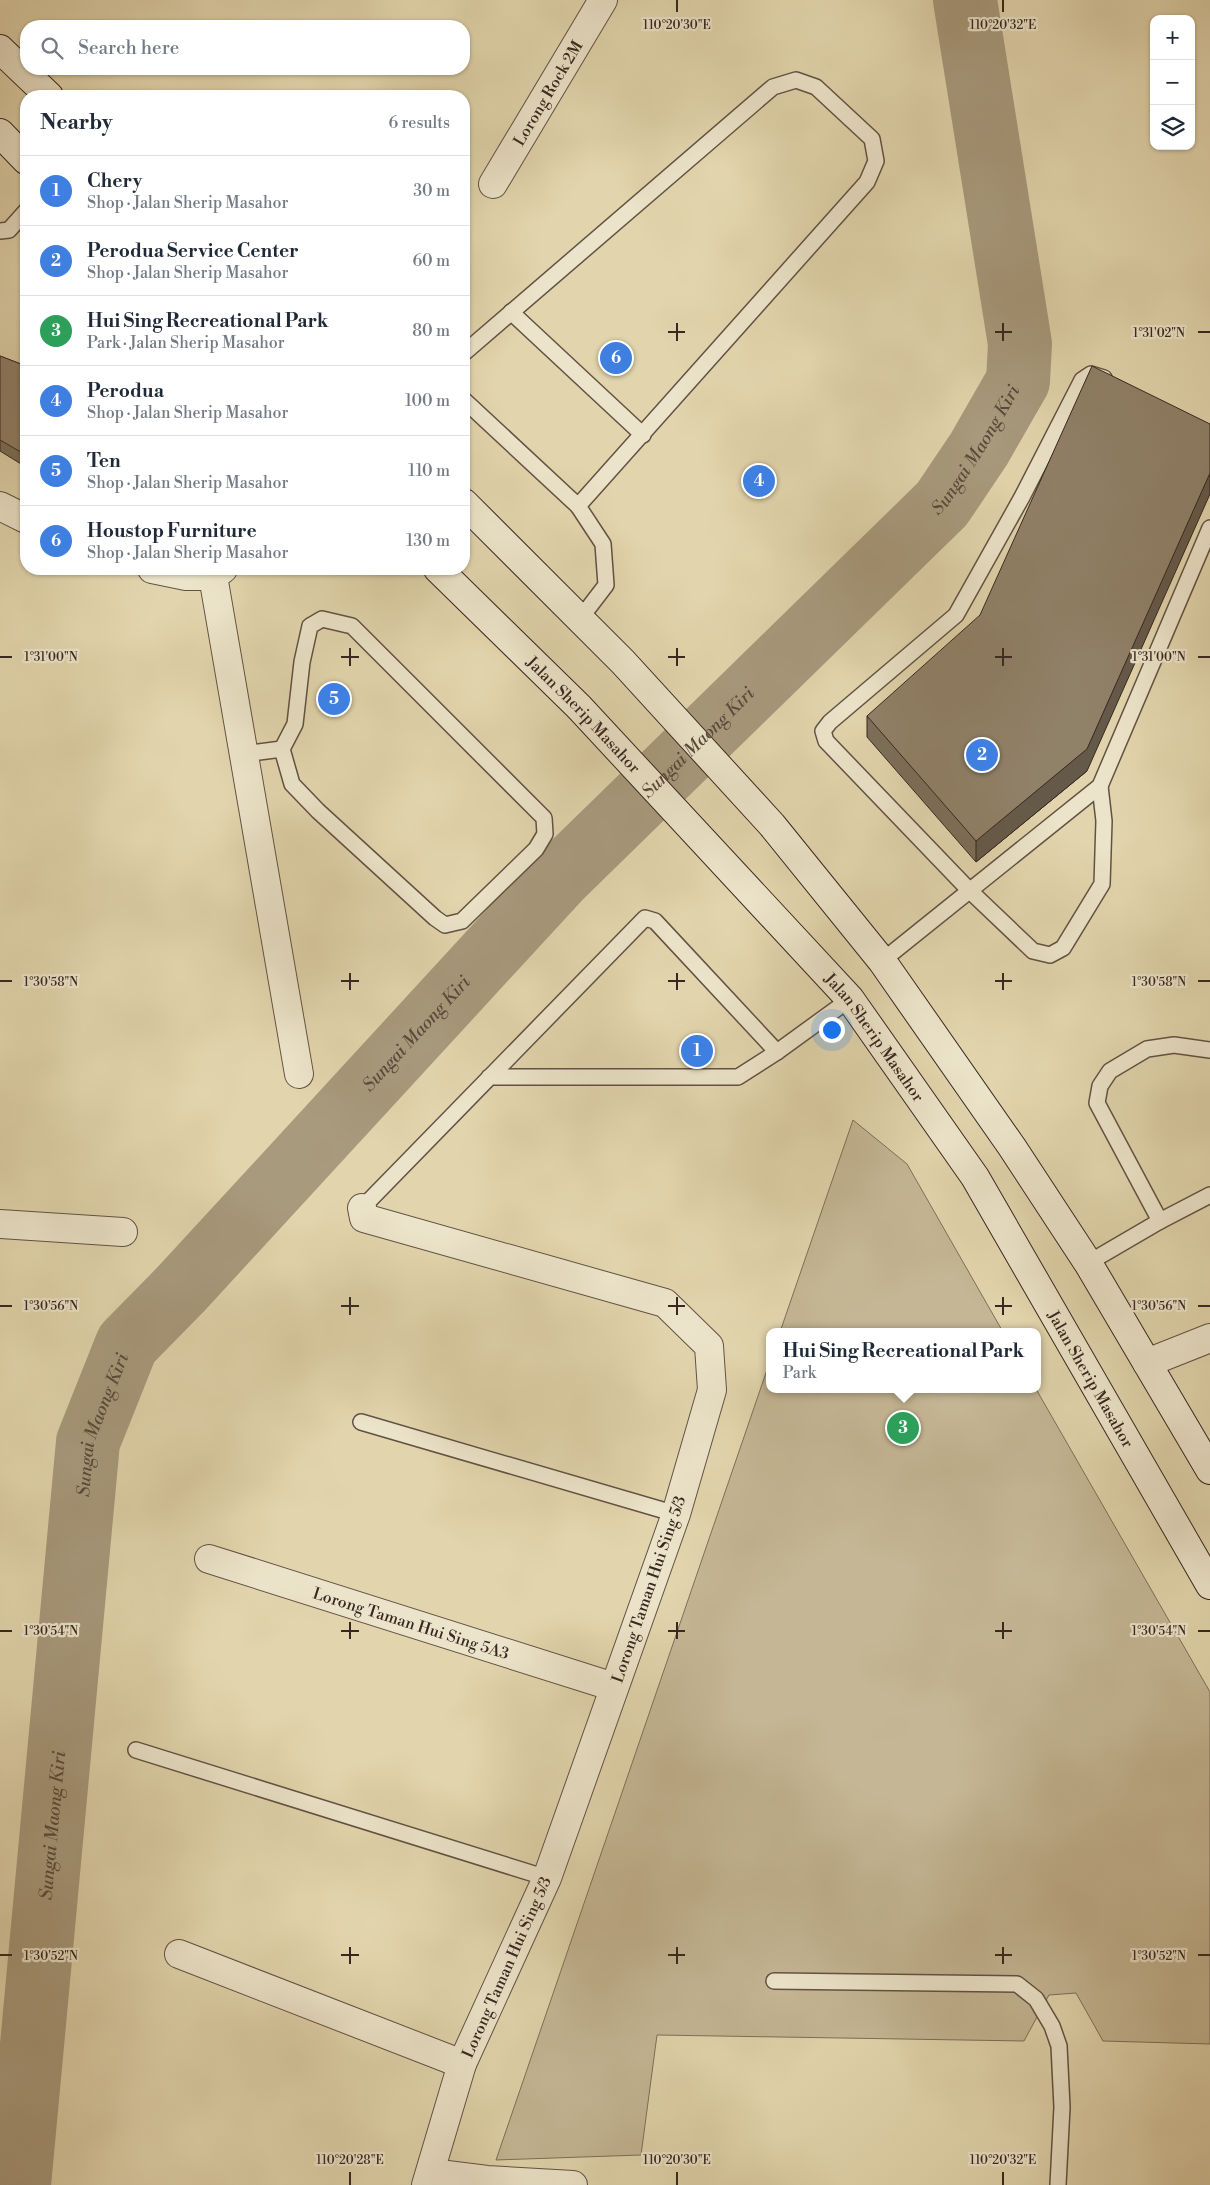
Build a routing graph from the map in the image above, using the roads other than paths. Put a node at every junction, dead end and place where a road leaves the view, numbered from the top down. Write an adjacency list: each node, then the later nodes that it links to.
1 (602, 0): 8 (street, Lorong Rock 2M)
2 (0, 49): 3 (street)
3 (20, 68)
4 (27, 75): 5 (street)
5 (43, 90)
6 (0, 133): 7 (street)
7 (20, 154)
8 (493, 184)
9 (20, 218): 10 (lane)
10 (0, 231)
11 (511, 312): 12 (lane); 15 (lane); 15 (lane)
12 (470, 348)
13 (1113, 382): 29 (lane)
14 (470, 406): 17 (lane)
15 (643, 434): 17 (lane)
16 (0, 506): 19 (street)
17 (578, 506): 25 (lane)
18 (470, 509): 25 (street)
19 (20, 516)
20 (1210, 528): 28 (lane)
21 (181, 575): 22 (street)
22 (194, 575)
23 (218, 575): 27 (street)
24 (444, 575): 31 (street, Jalan Sherip Masahor)
25 (580, 619): 30 (street)
26 (282, 749): 26 (lane); 27 (lane)
27 (244, 754): 34 (street)
28 (1100, 786): 29 (lane); 29 (lane)
29 (970, 891): 30 (lane)
30 (882, 961): 41 (street)
31 (850, 999): 33 (lane); 48 (street, Jalan Sherip Masahor)
32 (1210, 1050): 38 (lane)
33 (778, 1052): 35 (lane); 35 (lane)
34 (299, 1074)
35 (489, 1077): 37 (lane)
36 (1210, 1195): 38 (lane)
37 (362, 1208): 46 (street, Lorong Taman Hui Sing 5/3)
38 (1160, 1221): 41 (lane)
39 (0, 1224): 40 (street)
40 (123, 1232)
41 (1088, 1263): 43 (street)
42 (1210, 1338): 43 (street)
43 (1147, 1363): 45 (street)
44 (361, 1422): 46 (lane)
45 (1210, 1470)
46 (676, 1514): 49 (street, Lorong Taman Hui Sing 5/3)
47 (209, 1559): 49 (street, Lorong Taman Hui Sing 5A3)
48 (1210, 1585)
49 (614, 1687): 51 (street, Lorong Taman Hui Sing 5/3)
50 (136, 1750): 51 (lane)
51 (547, 1878): 54 (street, Lorong Taman Hui Sing 5/3)
52 (179, 1954): 54 (street)
53 (774, 1981): 57 (lane)
54 (462, 2064): 55 (street, Lorong Taman Hui Sing 5/3)
55 (428, 2179): 56 (street)
56 (573, 2185)
57 (1058, 2185)

